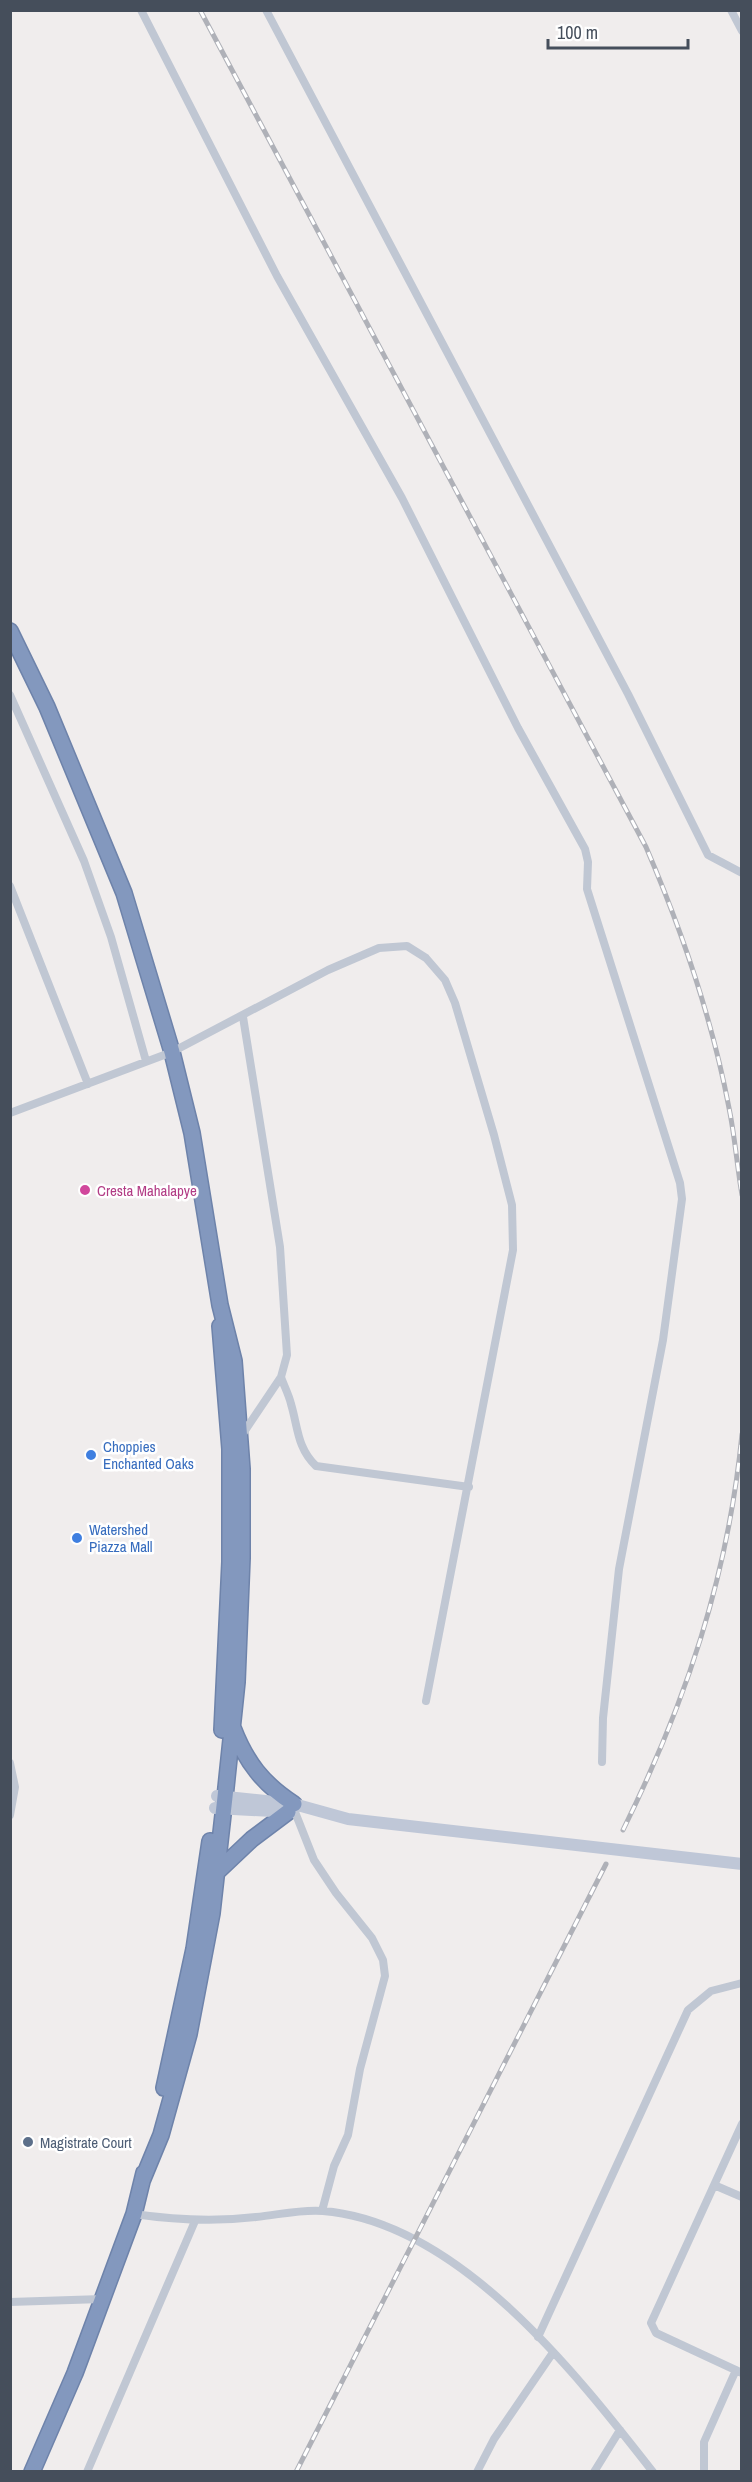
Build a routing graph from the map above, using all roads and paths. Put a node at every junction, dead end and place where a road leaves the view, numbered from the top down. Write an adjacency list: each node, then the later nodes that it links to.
1 (141, 10): 19 (street)
2 (266, 10): 7 (street)
3 (731, 10): 4 (street)
4 (741, 31)
5 (10, 631): 10 (highway)
6 (10, 695): 11 (street)
7 (741, 873)
8 (10, 886): 12 (street)
9 (243, 1017): 10 (street); 14 (street); 16 (street)
10 (172, 1052): 11 (street); 15 (highway)
11 (146, 1061): 12 (street)
12 (88, 1084): 13 (street)
13 (10, 1113)
14 (281, 1377): 15 (street); 16 (street)
15 (235, 1443): 18 (highway); 21 (highway)
16 (469, 1487): 17 (street)
17 (426, 1701)
18 (232, 1725): 21 (highway); 22 (highway)
19 (602, 1762)
20 (10, 1763): 23 (street)
21 (220, 1803): 22 (main road); 25 (highway); 28 (highway)
22 (292, 1810): 24 (main road); 25 (highway); 31 (street)
23 (10, 1815)
24 (741, 1864)
25 (216, 1873): 28 (highway)
26 (741, 1983): 36 (street)
27 (741, 2124): 29 (street)
28 (142, 2181): 32 (highway)
29 (714, 2185): 30 (street); 38 (street)
30 (741, 2197)
31 (322, 2211): 33 (street); 36 (street)
32 (134, 2214): 33 (street); 34 (highway)
33 (195, 2221): 41 (street)
34 (102, 2299): 35 (street); 40 (highway)
35 (10, 2302)
36 (538, 2337): 37 (street)
37 (552, 2354): 39 (street); 42 (street)
38 (739, 2372): 45 (street)
39 (620, 2430): 43 (street); 44 (street)
40 (32, 2472)
41 (87, 2472)
42 (477, 2472)
43 (594, 2472)
44 (653, 2472)
45 (704, 2472)

